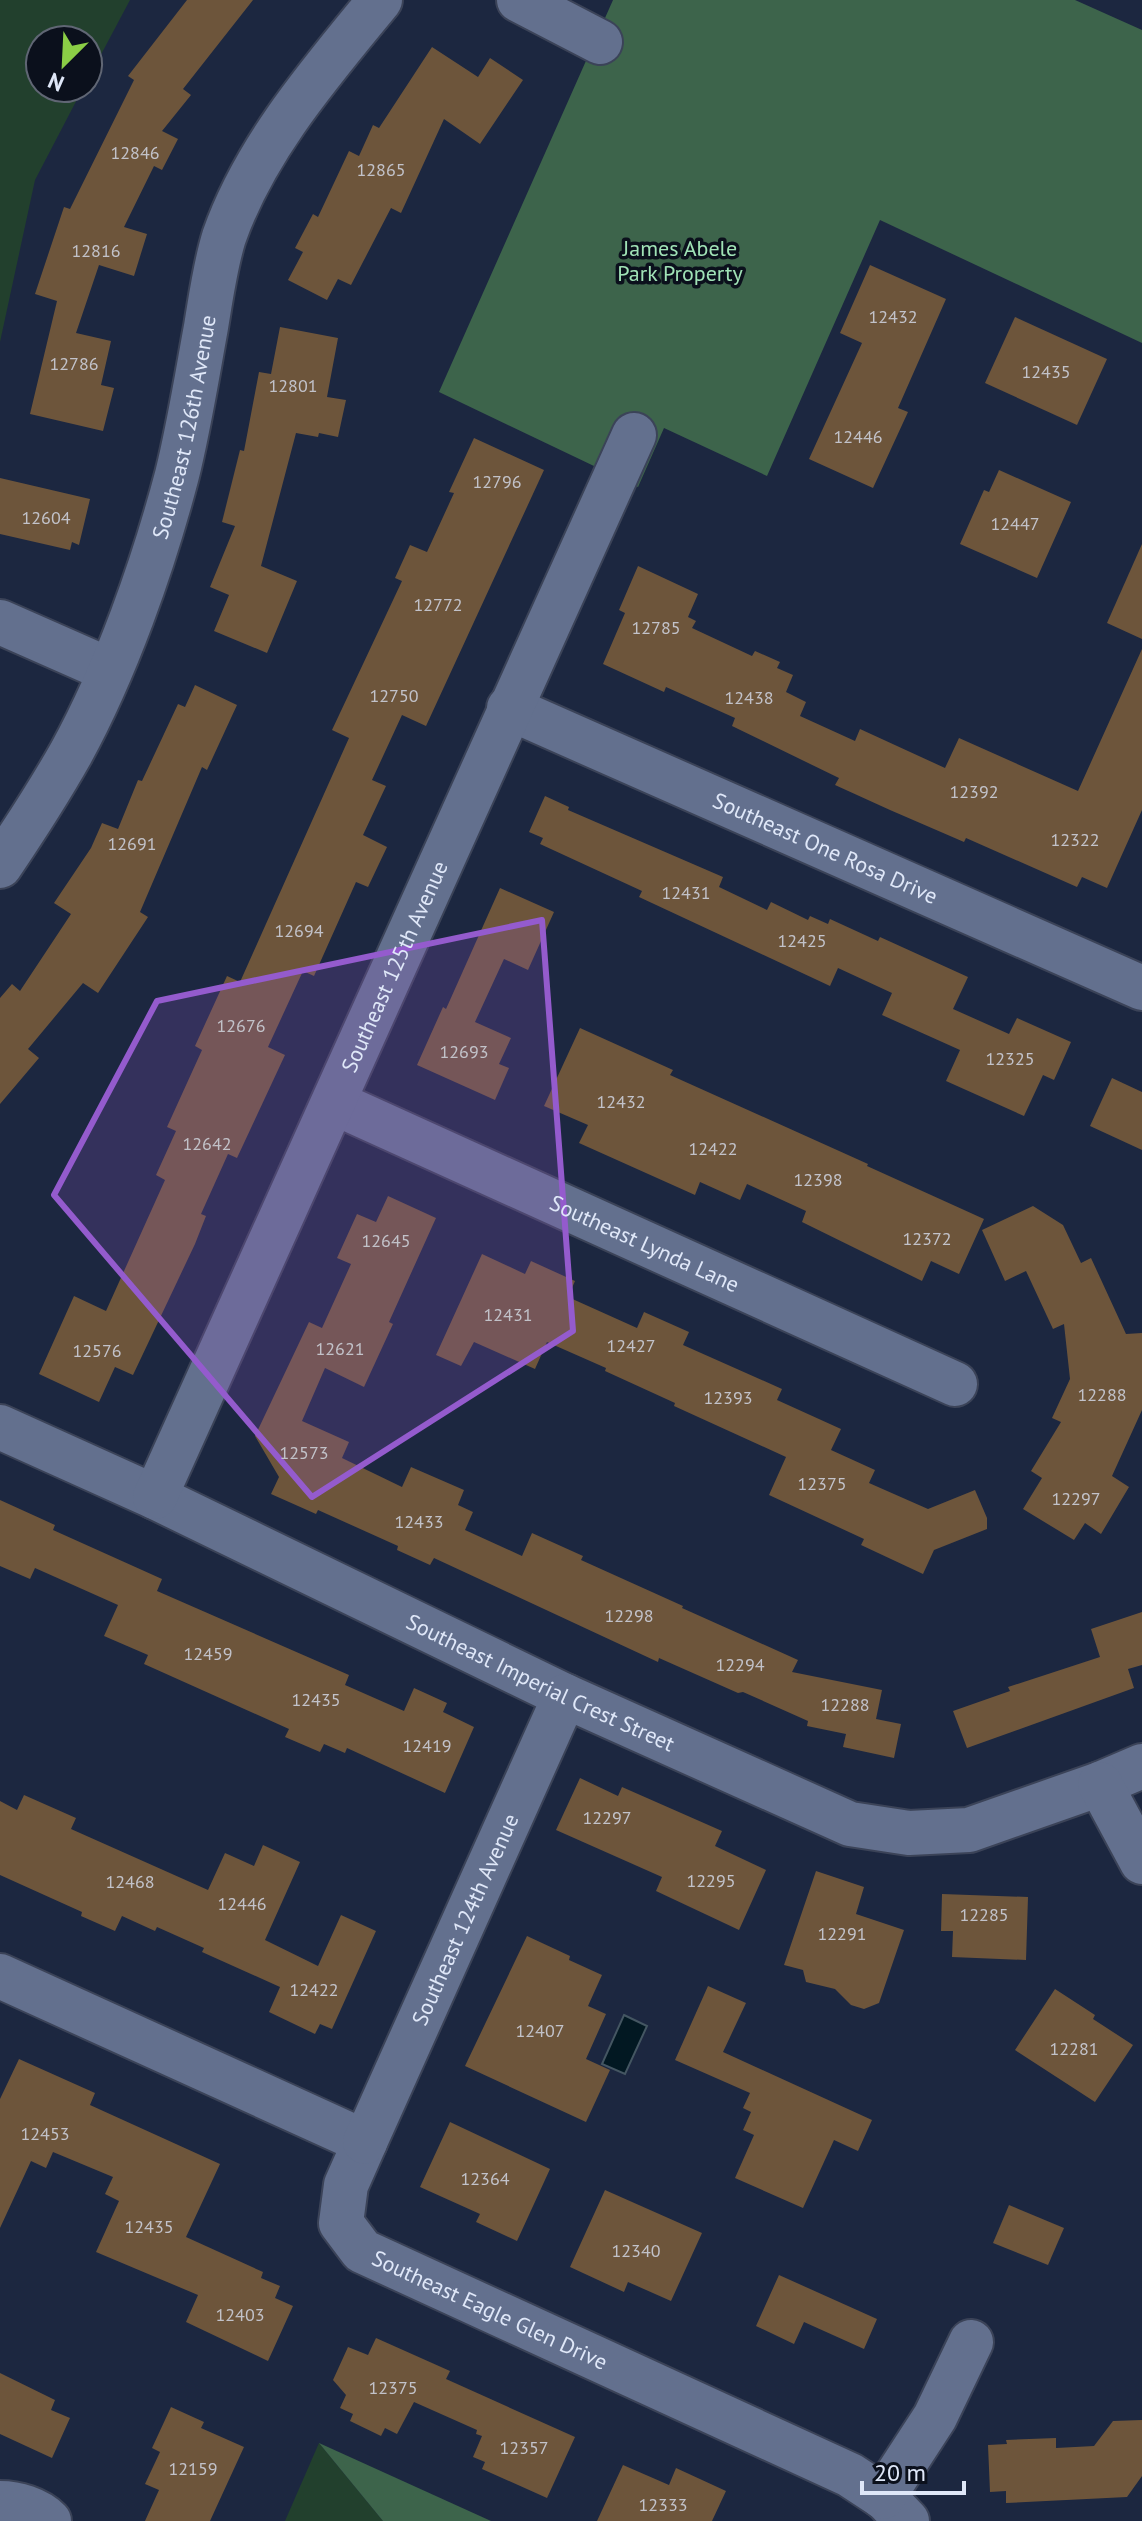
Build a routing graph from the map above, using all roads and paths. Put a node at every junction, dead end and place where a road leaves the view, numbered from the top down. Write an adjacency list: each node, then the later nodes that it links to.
1 (380, 0): 6 (street, Southeast 126th Avenue)
2 (519, 0): 3 (street)
3 (600, 42)
4 (634, 435): 7 (street, Southeast 125th Avenue)
5 (0, 622): 6 (street)
6 (109, 670): 8 (street, Southeast 126th Avenue)
7 (509, 708): 9 (street, Southeast One Rosa Drive); 10 (street, Southeast 125th Avenue)
8 (0, 866)
9 (1141, 985)
10 (335, 1103): 11 (street, Southeast Lynda Lane); 13 (street, Southeast 125th Avenue)
11 (955, 1384)
12 (0, 1427): 13 (street, Southeast Imperial Crest Street)
13 (155, 1497): 14 (street, Southeast Imperial Crest Street)
14 (565, 1696): 16 (street, Southeast Imperial Crest Street); 19 (street, Southeast 124th Avenue)
15 (1142, 1766): 16 (street, Southeast Imperial Crest Street)
16 (1100, 1784): 17 (street)
17 (1142, 1862)
18 (0, 1976): 19 (street)
19 (365, 2142): 22 (street, Southeast Eagle Glen Drive)
20 (971, 2342): 22 (street)
21 (0, 2503): 23 (street)
22 (895, 2509)
23 (49, 2521)

